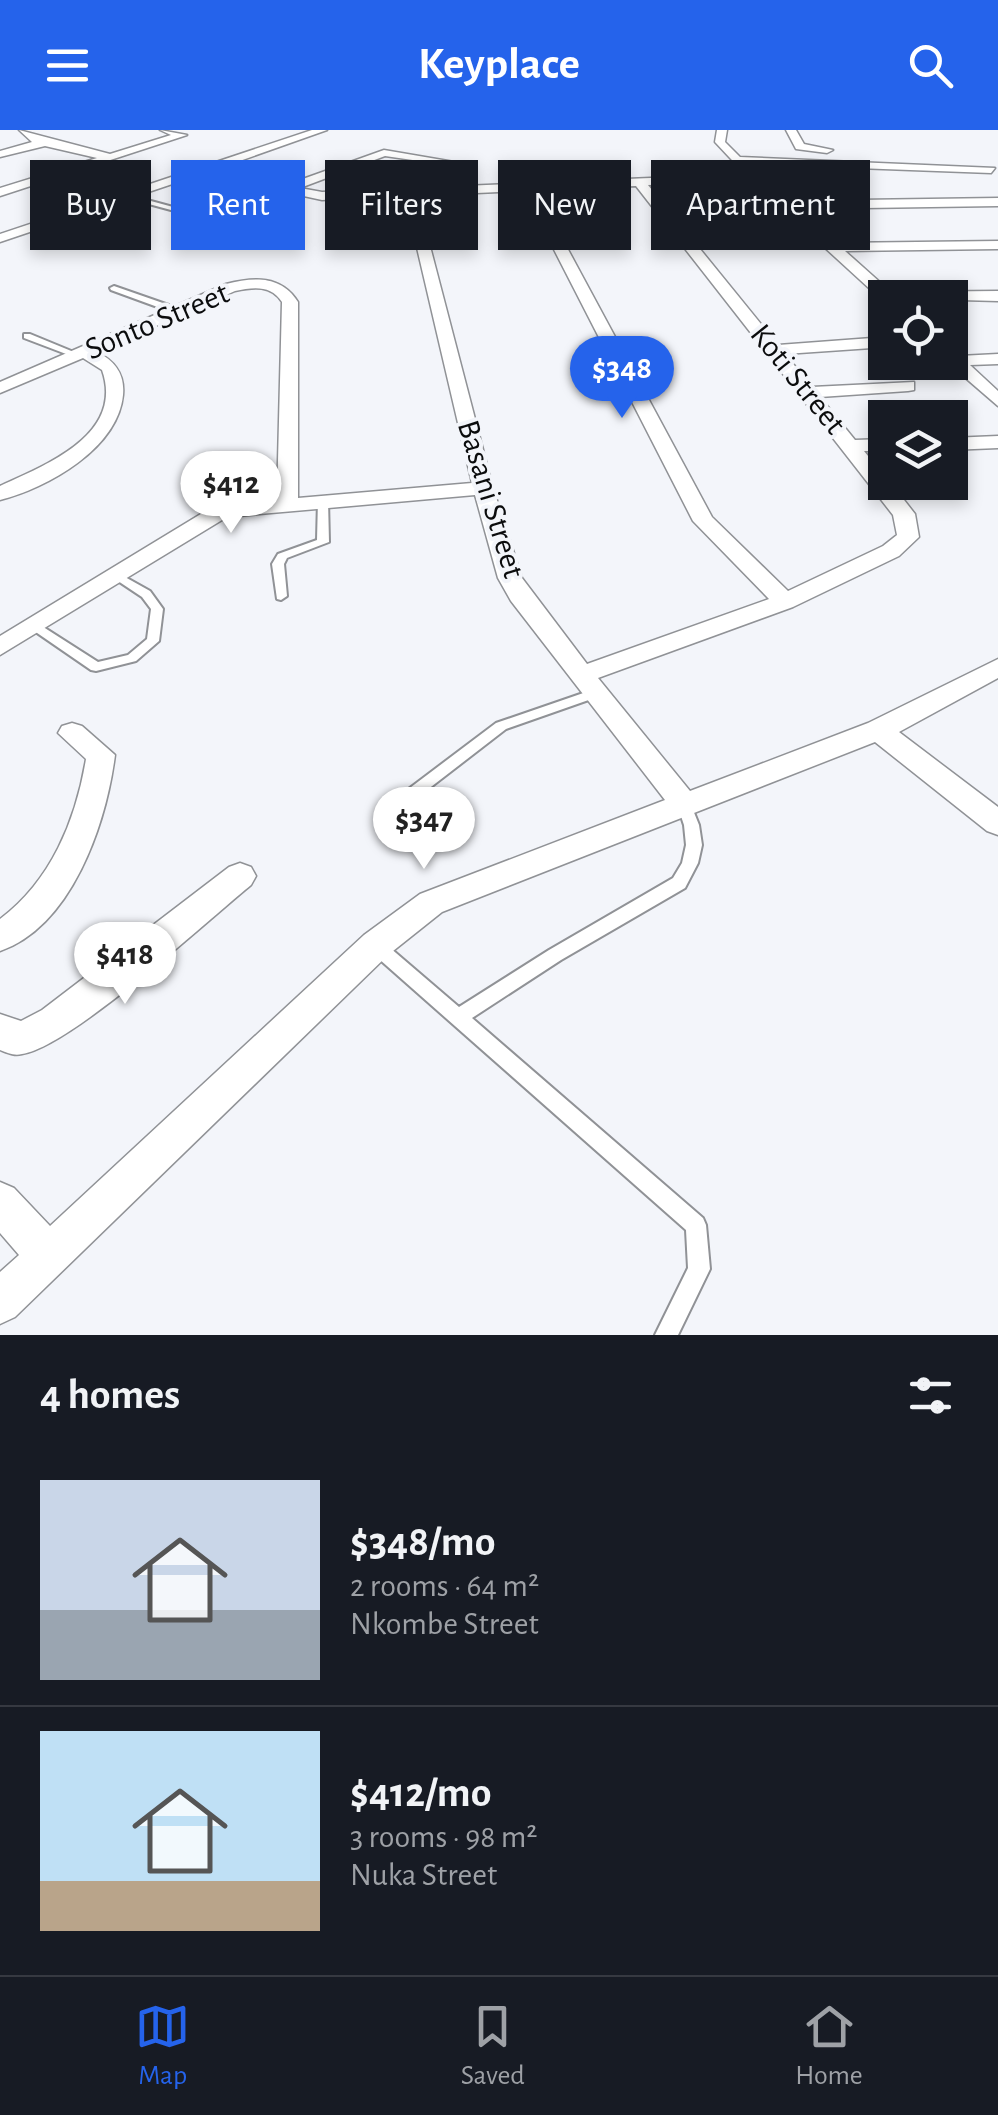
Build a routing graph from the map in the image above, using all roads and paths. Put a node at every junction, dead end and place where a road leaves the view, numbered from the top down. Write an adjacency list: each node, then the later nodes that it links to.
1 (24, 130): 6 (street)
2 (165, 130): 9 (street)
3 (322, 130): 11 (street)
4 (722, 130): 14 (street)
5 (790, 130): 8 (street)
6 (43, 142): 7 (street); 9 (street)
7 (0, 154)
8 (998, 157)
9 (109, 158): 10 (street)
10 (103, 160)
11 (234, 160)
12 (365, 160): 13 (street)
13 (433, 160)
14 (737, 160)
15 (870, 165): 16 (street)
16 (991, 170)
17 (651, 181): 19 (street)
18 (631, 182): 19 (street)
19 (639, 182): 38 (street, Koti Street)
20 (30, 183): 21 (street)
21 (0, 192)
22 (998, 202): 23 (street)
23 (870, 204)
24 (30, 228): 25 (street)
25 (0, 238)
26 (998, 245): 27 (street)
27 (870, 247)
28 (420, 250): 51 (street, Basani Street)
29 (561, 250): 57 (street)
30 (836, 250): 31 (street)
31 (869, 280)
32 (114, 288): 35 (lane)
33 (968, 296): 34 (street)
34 (998, 296)
35 (177, 310): 39 (street, Sonto Street); 54 (street, Sonto Street)
36 (27, 336): 39 (lane)
37 (868, 343): 38 (street)
38 (774, 350): 45 (street, Koti Street)
39 (80, 353): 44 (street, Sonto Street); 52 (street)
40 (968, 358): 41 (street)
41 (998, 359)
42 (968, 372): 46 (street)
43 (908, 386): 45 (street)
44 (0, 388)
45 (808, 392): 49 (street, Koti Street)
46 (998, 401)
47 (998, 442): 48 (street)
48 (968, 443)
49 (851, 446): 50 (street); 57 (street, Koti Street)
50 (868, 446)
51 (483, 488): 53 (street); 61 (street, Basani Street)
52 (0, 494)
53 (324, 500): 54 (street); 56 (lane)
54 (287, 504): 55 (street)
55 (116, 575): 58 (street); 58 (lane)
56 (281, 596)
57 (786, 602): 61 (street, Koti Street)
58 (33, 626): 59 (street)
59 (0, 647)
60 (998, 666): 62 (street)
61 (588, 684): 64 (street, Basani Street); 65 (lane)
62 (878, 730): 64 (street); 66 (street)
63 (72, 733): 68 (street)
64 (684, 804): 69 (street); 70 (lane)
65 (387, 813)
66 (998, 823)
67 (240, 876): 71 (street)
68 (0, 937)
69 (376, 945): 70 (lane); 73 (street)
70 (459, 1018): 75 (lane)
71 (0, 1031)
72 (0, 1202): 73 (street)
73 (47, 1255): 74 (street)
74 (0, 1302)
75 (666, 1335)

